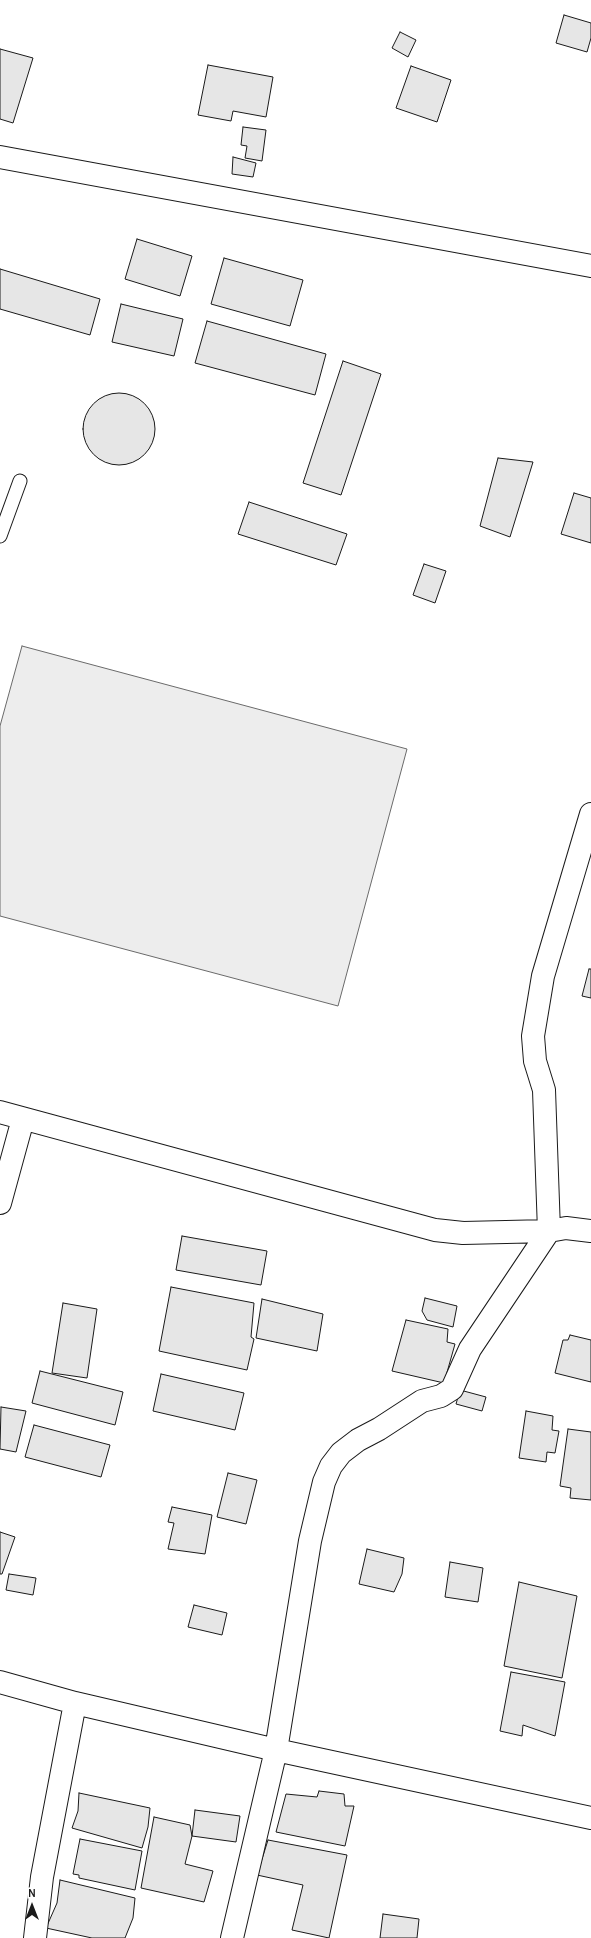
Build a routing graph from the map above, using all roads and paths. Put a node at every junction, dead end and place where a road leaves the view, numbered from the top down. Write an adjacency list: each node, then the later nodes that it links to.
1 (0, 157): 2 (street)
2 (591, 266)
3 (20, 481): 4 (lane)
4 (0, 536)
5 (591, 814): 9 (street)
6 (0, 1112): 7 (street)
7 (23, 1119): 8 (street); 9 (street)
8 (0, 1203)
9 (549, 1231): 10 (street); 13 (street)
10 (591, 1231)
11 (0, 1682): 12 (street)
12 (75, 1703): 13 (street); 15 (street)
13 (276, 1750): 14 (street); 16 (street)
14 (591, 1818)
15 (35, 1938)
16 (232, 1938)

